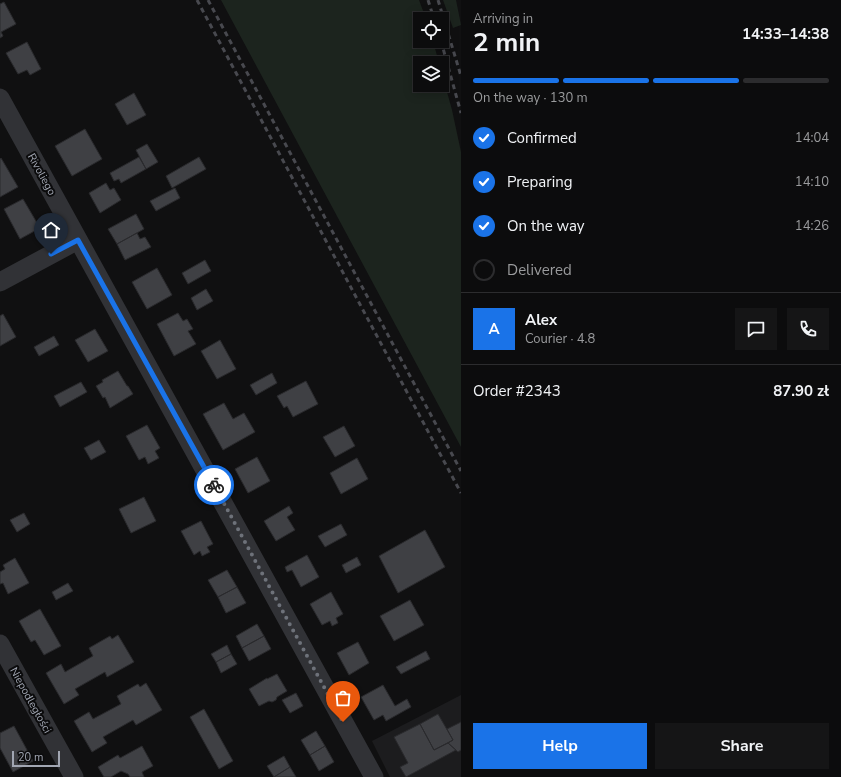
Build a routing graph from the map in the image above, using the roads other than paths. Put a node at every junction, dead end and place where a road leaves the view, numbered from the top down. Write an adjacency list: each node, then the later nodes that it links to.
1 (0, 98): 2 (street, Rivoliego)
2 (78, 240): 3 (street); 6 (street, Rivoliego)
3 (0, 282)
4 (0, 644): 5 (street, Niepodległości)
5 (74, 777)
6 (374, 777)

